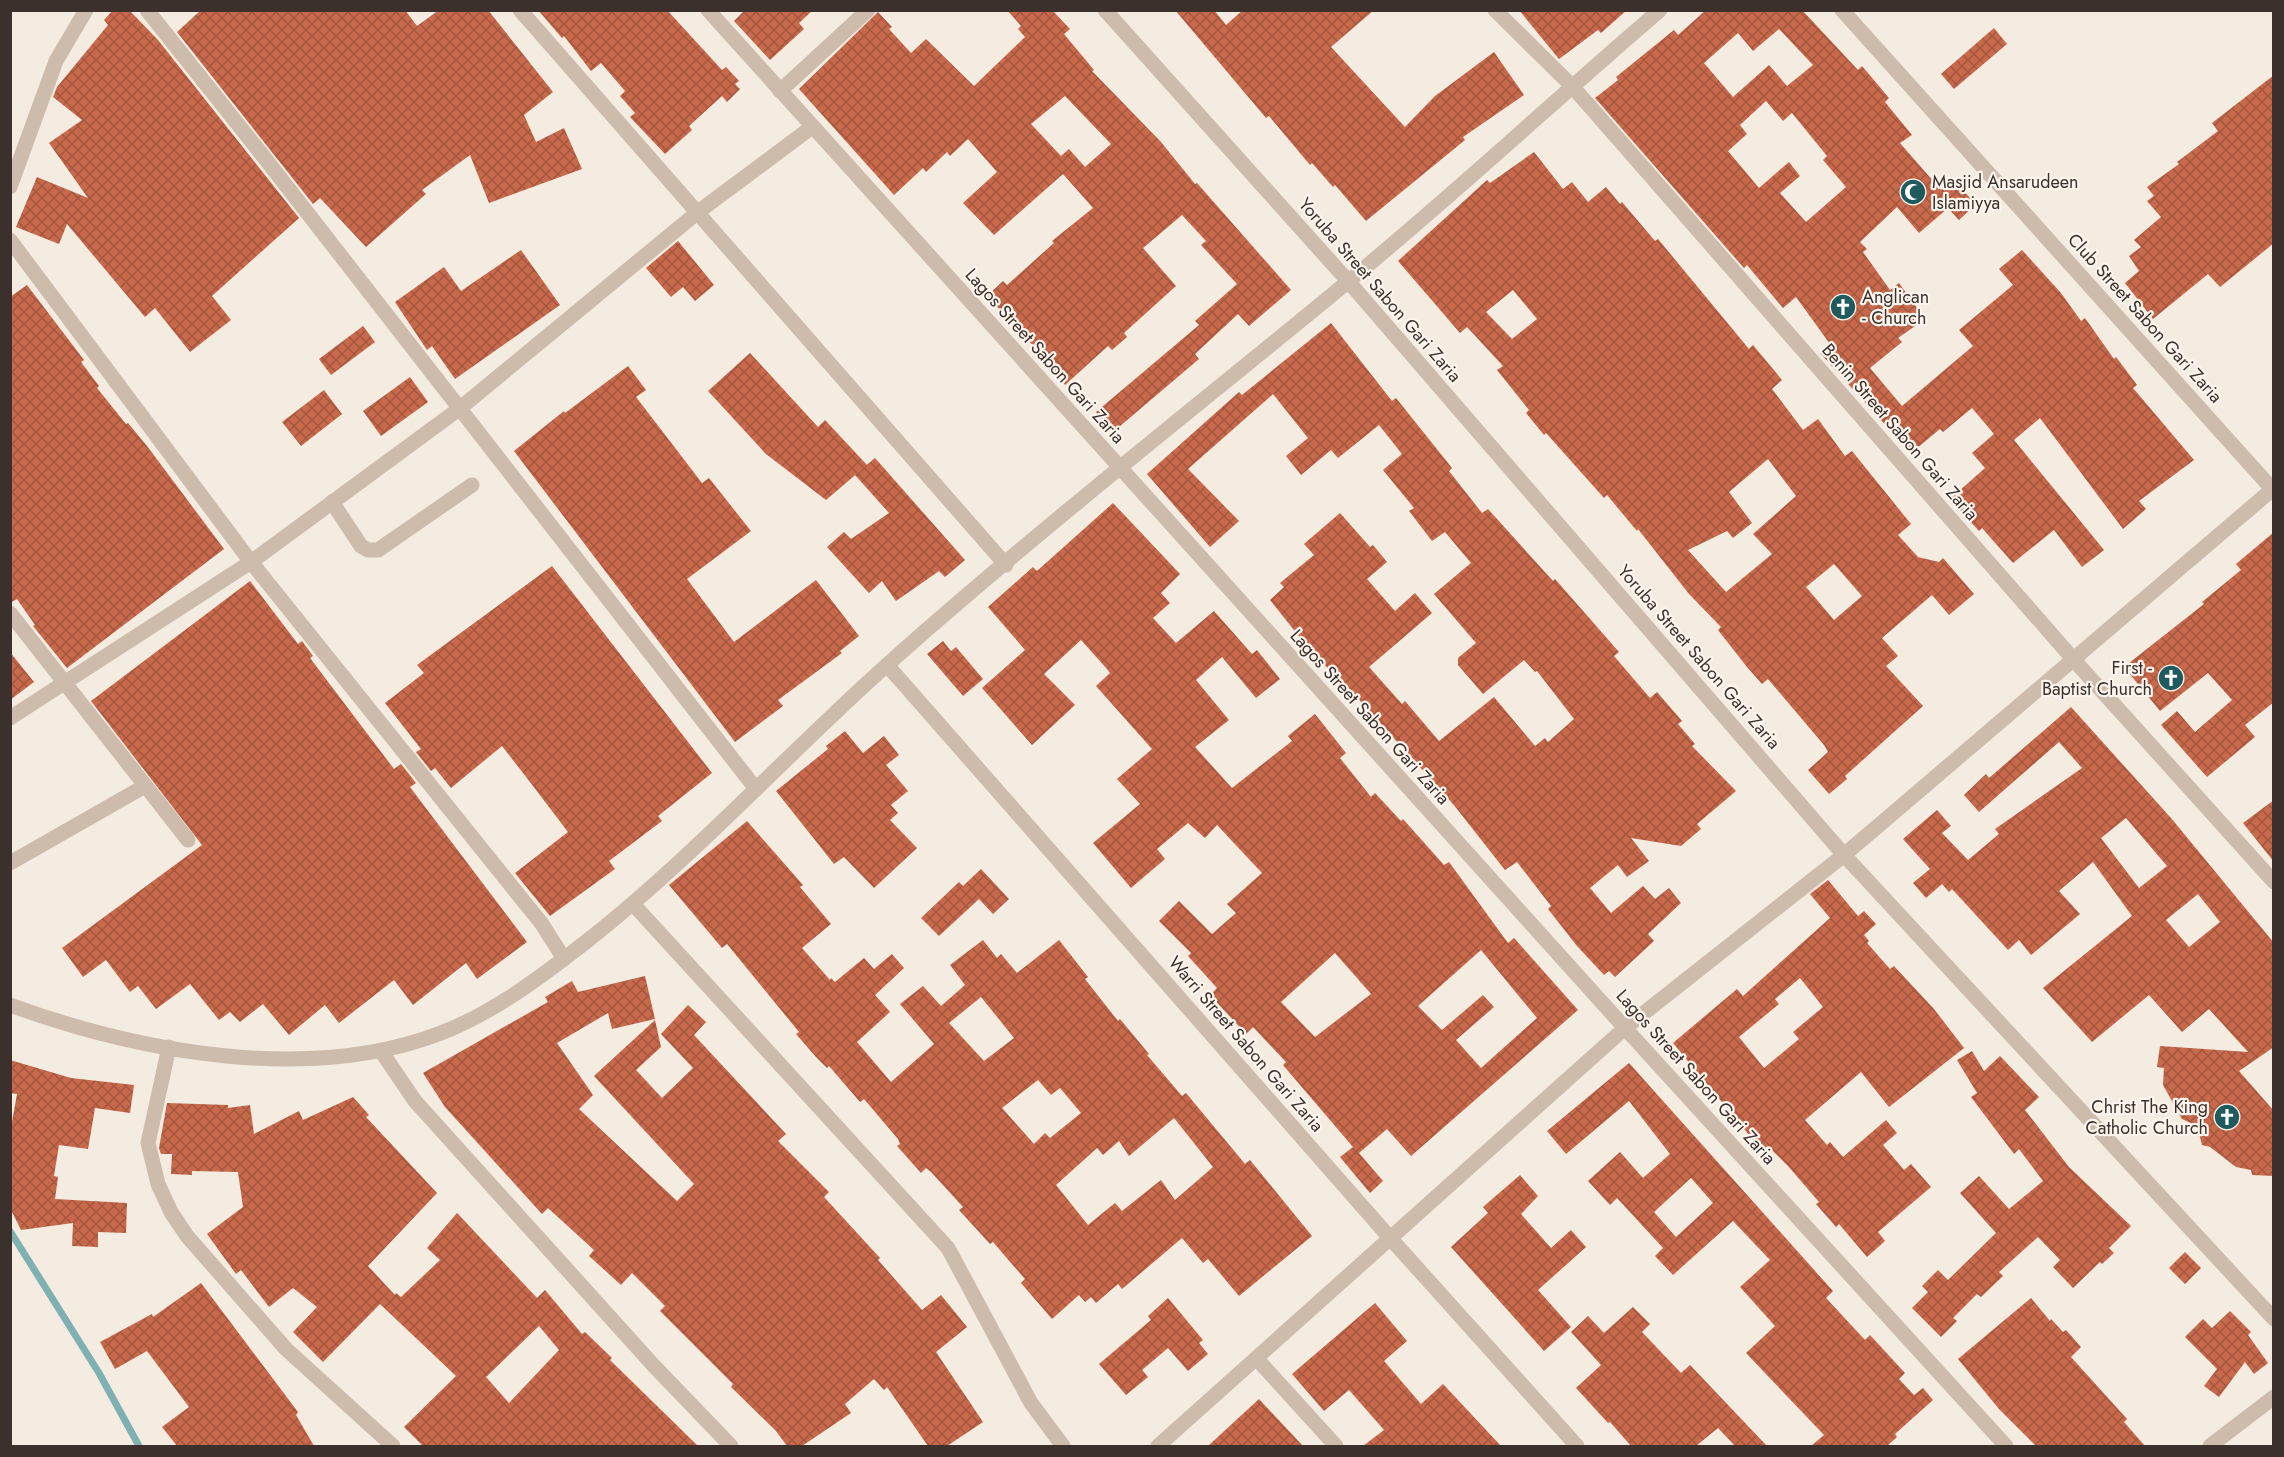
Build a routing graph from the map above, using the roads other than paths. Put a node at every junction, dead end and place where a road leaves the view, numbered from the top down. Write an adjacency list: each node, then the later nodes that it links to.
1 (86, 10): 13 (street)
2 (147, 10): 17 (street)
3 (520, 10): 14 (street)
4 (708, 10): 11 (street, Lagos Street Sabon Gari Zaria)
5 (867, 10): 11 (street)
6 (1105, 10): 16 (street, Yoruba Street Sabon Gari Zaria)
7 (1495, 10): 10 (street, Benin Street Sabon Gari Zaria)
8 (1660, 10): 10 (street)
9 (1842, 10): 20 (street, Club Street Sabon Gari Zaria)
10 (1572, 86): 16 (street); 25 (street, Benin Street Sabon Gari Zaria)
11 (780, 91): 12 (street, Lagos Street Sabon Gari Zaria)
12 (813, 127): 14 (street); 18 (street, Lagos Street Sabon Gari Zaria)
13 (10, 187)
14 (698, 212): 17 (street); 23 (street)
15 (10, 240): 22 (street)
16 (1348, 282): 18 (street); 32 (street, Yoruba Street Sabon Gari Zaria)
17 (459, 409): 21 (street); 30 (street)
18 (1119, 468): 23 (street); 38 (street, Lagos Street Sabon Gari Zaria)
19 (472, 485): 21 (street)
20 (2273, 490): 25 (street)
21 (332, 502): 22 (street)
22 (251, 562): 27 (street); 36 (street)
23 (1006, 565): 26 (street)
24 (10, 613): 27 (street)
25 (2074, 660): 32 (street); 34 (street, Benin Street Sabon Gari Zaria)
26 (887, 664): 30 (street); 41 (street, Warri Street Sabon Gari Zaria)
27 (63, 683): 28 (street); 29 (street)
28 (10, 718)
29 (145, 786): 31 (street); 33 (street)
30 (756, 789): 35 (street)
31 (188, 840)
32 (1844, 855): 38 (street); 42 (street, Yoruba Street Sabon Gari Zaria)
33 (10, 863)
34 (2274, 882)
35 (633, 904): 36 (street); 47 (street)
36 (564, 959): 40 (street)
37 (10, 1005): 39 (street)
38 (1625, 1028): 41 (street); 51 (street, Lagos Street Sabon Gari Zaria)
39 (169, 1047): 40 (street); 45 (street)
40 (381, 1051): 46 (street)
41 (1391, 1239): 43 (street); 50 (street, Warri Street Sabon Gari Zaria)
42 (2274, 1319)
43 (1257, 1359): 48 (street); 49 (street)
44 (2274, 1398): 52 (street)
45 (393, 1446)
46 (731, 1446)
47 (1064, 1446)
48 (1158, 1446)
49 (1336, 1446)
50 (1577, 1446)
51 (2006, 1446)
52 (2210, 1446)

